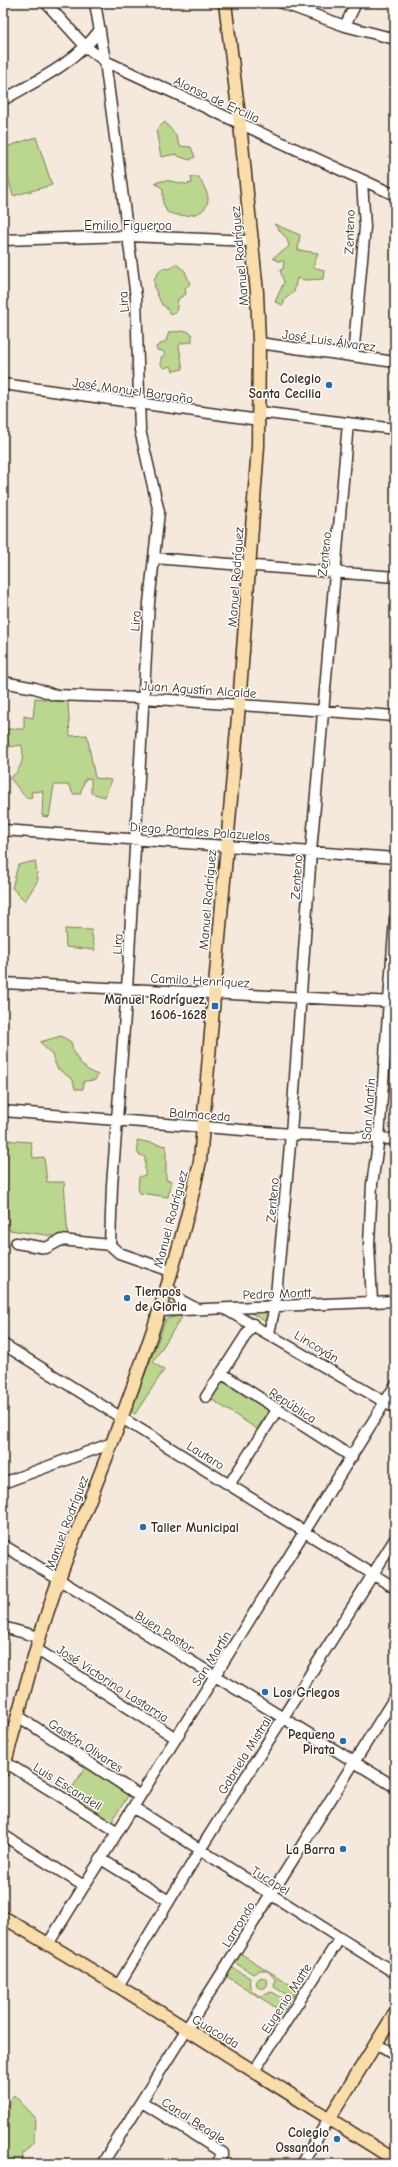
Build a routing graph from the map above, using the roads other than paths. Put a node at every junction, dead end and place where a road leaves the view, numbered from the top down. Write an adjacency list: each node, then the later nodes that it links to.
1 (46, 3): 9 (street, Alonso de Ercilla)
2 (95, 3): 7 (street, Lira)
3 (225, 3): 12 (main road, Manuel Rodríguez)
4 (282, 3): 6 (street)
5 (356, 3): 6 (street)
6 (346, 26): 8 (street)
7 (100, 30): 9 (street); 10 (street, Lira)
8 (395, 39)
9 (86, 47): 10 (street, Alonso de Ercilla); 11 (street)
10 (105, 61): 12 (street, Alonso de Ercilla); 15 (street, Lira)
11 (3, 100)
12 (240, 124): 13 (street, Alonso de Ercilla); 17 (main road, Manuel Rodríguez)
13 (362, 181): 14 (street, Alonso de Ercilla); 19 (street, Zenteno)
14 (395, 195)
15 (128, 236): 16 (street, Emilio Figueroa); 17 (street, Emilio Figueroa); 22 (street, Lira)
16 (3, 240)
17 (252, 241): 18 (main road, Manuel Rodríguez)
18 (259, 343): 19 (street, José Luis Álvarez); 23 (main road, Manuel Rodríguez)
19 (353, 356): 20 (street, José Luis Álvarez)
20 (395, 362)
21 (3, 384): 22 (street, José Manuel Borgoño)
22 (138, 404): 23 (street, José Manuel Borgoño); 26 (street, Lira)
23 (259, 416): 24 (street, José Manuel Borgoño); 27 (main road, Manuel Rodríguez)
24 (348, 423): 25 (street, José Manuel Borgoño); 28 (street, Zenteno)
25 (395, 429)
26 (154, 558): 27 (street); 31 (street, Lira)
27 (250, 566): 28 (street); 32 (main road, Manuel Rodríguez)
28 (335, 572): 29 (street); 33 (street, Zenteno)
29 (395, 577)
30 (3, 682): 31 (street, Juan Agustín Alcalde)
31 (143, 698): 32 (street, Juan Agustín Alcalde); 36 (street, Lira)
32 (239, 704): 33 (street, Juan Agustín Alcalde); 37 (main road, Manuel Rodríguez)
33 (322, 710): 34 (street, Juan Agustín Alcalde); 38 (street, Zenteno)
34 (395, 716)
35 (3, 830): 36 (street, Diego Portales Palazuelos)
36 (135, 840): 37 (street, Diego Portales Palazuelos); 42 (street, Lira)
37 (226, 846): 38 (street, Diego Portales Palazuelos); 43 (main road, Manuel Rodríguez)
38 (311, 852): 39 (street, Diego Portales Palazuelos); 44 (street, Zenteno)
39 (395, 858)
40 (395, 918): 45 (street, San Martín)
41 (3, 983): 42 (street, Camilo Henríquez)
42 (127, 989): 43 (street, Camilo Henríquez); 47 (street, Lira)
43 (213, 993): 44 (street, Camilo Henríquez); 48 (main road, Manuel Rodríguez)
44 (300, 998): 45 (street, Camilo Henríquez); 49 (street, Zenteno)
45 (392, 1002): 50 (street, San Martín)
46 (3, 1111): 47 (street, Balmaceda)
47 (117, 1120): 48 (street, Balmaceda); 53 (street, Lira)
48 (203, 1127): 49 (street, Balmaceda); 54 (main road, Manuel Rodríguez)
49 (291, 1134): 50 (street, Balmaceda); 58 (street, Zenteno)
50 (379, 1138): 51 (street, Balmaceda); 57 (street, San Martín)
51 (395, 1139)
52 (16, 1243): 53 (street)
53 (110, 1245): 54 (street)
54 (171, 1271): 55 (main road, Manuel Rodríguez)
55 (167, 1286): 60 (street); 61 (main road, Manuel Rodríguez)
56 (395, 1301): 57 (street, Pedro Montt)
57 (372, 1302): 58 (street, Pedro Montt)
58 (275, 1306): 59 (street, Pedro Montt); 63 (street, Zenteno)
59 (225, 1308): 60 (street, Pedro Montt); 62 (street, Lincoyán)
60 (199, 1310): 61 (street, Pedro Montt)
61 (159, 1311): 71 (main road, Manuel Rodríguez)
62 (254, 1324): 63 (street, Lincoyán); 65 (street)
63 (268, 1333): 68 (street, Lincoyán)
64 (3, 1344): 71 (street, Lautaro)
65 (222, 1373): 67 (street); 70 (street, República)
66 (395, 1386): 68 (street, San Martín)
67 (206, 1397)
68 (386, 1402): 69 (street, Lincoyán); 73 (street, San Martín)
69 (395, 1408)
70 (276, 1410): 73 (street, República); 75 (street)
71 (121, 1417): 72 (main road, Manuel Rodríguez); 75 (street, Lautaro)
72 (112, 1443): 74 (street); 80 (main road, Manuel Rodríguez)
73 (352, 1457): 76 (street, San Martín)
74 (3, 1483)
75 (230, 1485): 76 (street, Lautaro)
76 (305, 1532): 79 (street, Lautaro); 85 (street, San Martín)
77 (395, 1540): 79 (street, Gabriela Mistral)
78 (3, 1545): 80 (street, Buen Pastor)
79 (374, 1575): 81 (street, Lautaro); 88 (street, Gabriela Mistral)
80 (59, 1578): 83 (main road, Manuel Rodríguez); 85 (street, Buen Pastor)
81 (395, 1588)
82 (3, 1627): 83 (street)
83 (40, 1637): 84 (main road, Manuel Rodríguez)
84 (36, 1649): 87 (main road, Manuel Rodríguez); 89 (street, José Victorino Lastarria)
85 (214, 1677): 88 (street, Buen Pastor); 89 (street, San Martín)
86 (395, 1696): 90 (street, Larrondo)
87 (18, 1716): 91 (main road, Manuel Rodríguez); 93 (street, Gastón Olivares)
88 (283, 1718): 90 (street, Buen Pastor); 97 (street, Gabriela Mistral)
89 (176, 1738): 93 (street, San Martín)
90 (354, 1763): 92 (street, Buen Pastor); 100 (street, Larrondo)
91 (4, 1766): 95 (street, Luis Escandell)
92 (395, 1787)
93 (140, 1796): 94 (street, San Martín)
94 (133, 1807): 95 (street, San Martín); 97 (street, Tucapel)
95 (118, 1832): 98 (street, San Martín)
96 (3, 1835): 99 (street)
97 (200, 1850): 100 (street, Tucapel); 101 (street, Gabriela Mistral)
98 (101, 1859): 99 (street, San Martín); 101 (street)
99 (84, 1886): 106 (street, San Martín)
100 (271, 1895): 105 (street, Tucapel); 110 (street, Larrondo)
101 (169, 1901): 108 (street, Gabriela Mistral)
102 (3, 1917): 104 (main road, Guacolda)
103 (3, 1924): 104 (main road, Guacolda)
104 (21, 1929): 106 (main road, Guacolda)
105 (340, 1938): 107 (street, Tucapel); 113 (street, Eugenio Matte)
106 (48, 1944): 108 (main road, Guacolda)
107 (395, 1973)
108 (118, 1986): 110 (main road, Guacolda)
109 (395, 2013): 111 (main road)
110 (187, 2030): 113 (main road, Guacolda); 114 (street, Larrondo)
111 (376, 2044): 112 (street); 115 (main road)
112 (395, 2055)
113 (254, 2071): 115 (main road, Guacolda)
114 (142, 2102): 117 (street, Larrondo); 118 (street, Canal Beagle)
115 (329, 2118): 116 (main road, Guacolda); 119 (street)
116 (395, 2160)
117 (102, 2164)
118 (217, 2164)
119 (301, 2164)

